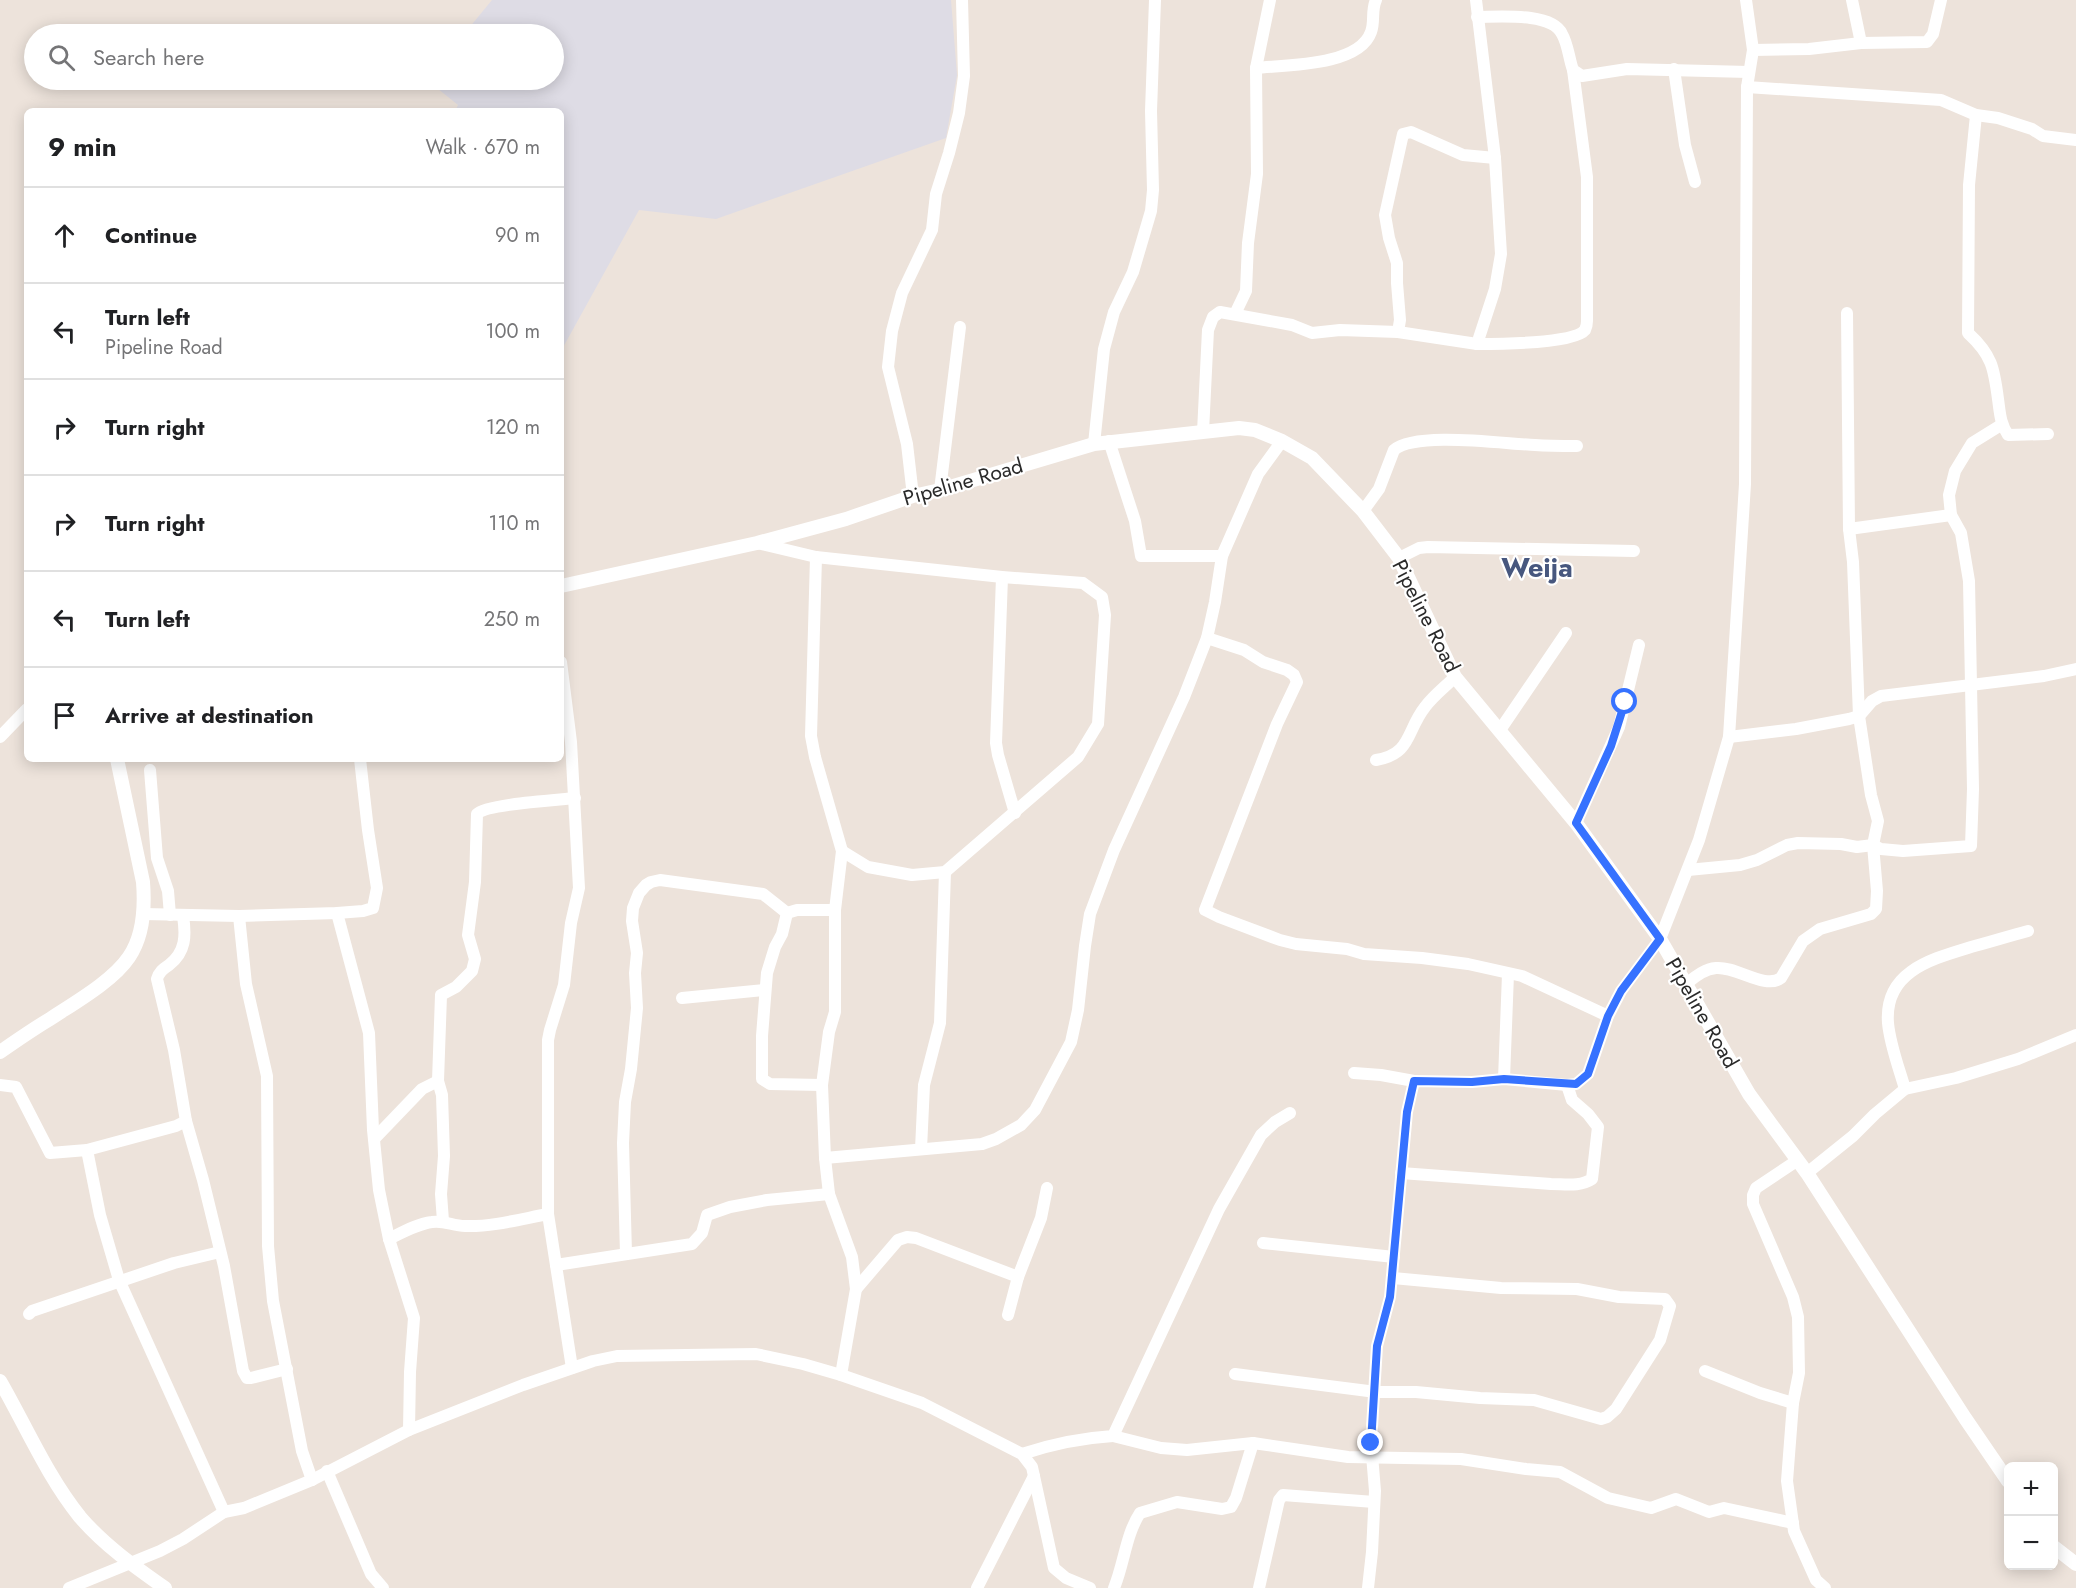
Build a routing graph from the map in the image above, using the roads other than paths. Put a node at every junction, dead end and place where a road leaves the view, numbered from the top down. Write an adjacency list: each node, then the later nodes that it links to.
1 (962, 0): 34 (street)
2 (1155, 0): 31 (street)
3 (1270, 0): 12 (street)
4 (1376, 0): 12 (street)
5 (1476, 0): 9 (street)
6 (1746, 0): 11 (street)
7 (1852, 0): 10 (street)
8 (1941, 0): 10 (street)
9 (1477, 17): 14 (street); 19 (street)
10 (1861, 43): 11 (street)
11 (1753, 50): 15 (street)
12 (1256, 68): 22 (street)
13 (1674, 69): 14 (street); 15 (street); 20 (street)
14 (1573, 70): 25 (street)
15 (1749, 72): 16 (street)
16 (1747, 87): 17 (street); 56 (street)
17 (1976, 115): 18 (street); 26 (street)
18 (2076, 140)
19 (1495, 158): 24 (street); 25 (street)
20 (1695, 182)
21 (1846, 313): 37 (street)
22 (1235, 314): 24 (street); 27 (street)
23 (960, 327): 33 (street)
24 (1398, 332): 25 (street)
25 (1477, 344)
26 (2001, 425): 28 (street); 36 (street)
27 (1203, 432): 29 (street, Pipeline Road); 30 (street, Pipeline Road)
28 (2048, 434)
29 (1109, 441): 31 (street, Pipeline Road); 40 (street)
30 (1282, 441): 35 (street, Pipeline Road); 40 (street)
31 (1094, 444): 33 (street, Pipeline Road)
32 (1577, 446): 35 (street)
33 (940, 490): 34 (street, Pipeline Road)
34 (913, 496): 38 (street, Pipeline Road)
35 (1363, 511): 42 (street, Pipeline Road)
36 (1951, 515): 37 (street); 50 (street)
37 (1849, 529): 53 (street)
38 (757, 543): 41 (street); 44 (street, Pipeline Road)
39 (1634, 551): 42 (street)
40 (1221, 556): 46 (street)
41 (816, 557): 43 (street); 65 (street)
42 (1399, 558): 49 (street, Pipeline Road)
43 (1002, 577): 62 (street); 62 (street)
44 (564, 585)
45 (1566, 633): 54 (street)
46 (1207, 638): 76 (street); 94 (street)
47 (1639, 645): 63 (street)
48 (2076, 669): 50 (street)
49 (1455, 677): 54 (street, Pipeline Road); 57 (street)
50 (1971, 684): 53 (street); 64 (street)
51 (564, 686): 61 (street)
52 (24, 712): 55 (street)
53 (1859, 717): 56 (street); 64 (street)
54 (1500, 730): 63 (street, Pipeline Road)
55 (0, 737)
56 (1729, 737): 66 (street)
57 (1376, 760)
58 (118, 762): 71 (street)
59 (360, 762): 69 (street)
60 (150, 770): 72 (street)
61 (575, 798): 85 (street); 102 (street)
62 (1015, 813): 67 (street)
63 (1576, 823): 75 (street, Pipeline Road)
64 (1873, 845): 66 (street); 77 (street)
65 (842, 851): 67 (street); 68 (street)
66 (1688, 870): 75 (street)
67 (945, 872): 94 (street)
68 (835, 910): 70 (street); 89 (street)
69 (337, 913): 73 (street); 93 (street)
70 (787, 913): 78 (street); 107 (street)
71 (143, 914): 72 (street); 82 (street)
72 (177, 916): 73 (street); 92 (street)
73 (240, 916): 117 (street)
74 (2028, 931): 90 (street)
75 (1660, 939): 77 (street, Pipeline Road); 80 (street)
76 (1508, 974): 80 (street); 84 (street)
77 (1686, 984): 97 (street, Pipeline Road)
78 (765, 990): 79 (street); 89 (street)
79 (682, 998)
80 (1608, 1016): 87 (street)
81 (2076, 1035): 90 (street)
82 (0, 1052)
83 (1354, 1073): 86 (street)
84 (1504, 1079): 86 (street); 87 (street)
85 (438, 1081): 93 (street); 103 (street)
86 (1414, 1081): 98 (street)
87 (1567, 1084): 98 (street)
88 (0, 1085): 95 (street)
89 (822, 1085): 96 (street)
90 (1905, 1089): 99 (street)
91 (1290, 1113): 125 (street)
92 (186, 1121): 95 (street); 106 (street)
93 (374, 1139): 104 (street)
94 (921, 1149): 96 (street)
95 (87, 1150): 112 (street)
96 (825, 1158): 101 (street)
97 (1798, 1160): 99 (street, Pipeline Road); 123 (street)
98 (1401, 1173): 108 (street)
99 (1807, 1173): 130 (street, Pipeline Road)
100 (1047, 1188): 110 (street)
101 (829, 1194): 107 (street); 113 (street)
102 (548, 1214): 103 (street); 109 (street)
103 (443, 1221): 104 (street)
104 (389, 1239): 124 (street)
105 (1263, 1243): 108 (street)
106 (220, 1252): 112 (street); 117 (street)
107 (626, 1254): 109 (street)
108 (1394, 1257): 111 (street)
109 (556, 1265): 116 (street)
110 (1018, 1277): 113 (street); 115 (street)
111 (1393, 1278): 122 (street); 122 (street)
112 (119, 1280): 114 (street); 134 (street)
113 (856, 1289): 120 (street)
114 (29, 1314)
115 (1008, 1315)
116 (572, 1368): 120 (street); 124 (street)
117 (287, 1369): 132 (street)
118 (1705, 1371): 123 (street)
119 (1235, 1374): 122 (street)
120 (841, 1375): 127 (street)
121 (0, 1381): 137 (street)
122 (1376, 1392): 128 (street)
123 (1793, 1403): 135 (street)
124 (409, 1430): 129 (street)
125 (1113, 1436): 126 (street); 127 (street)
126 (1253, 1443): 128 (street); 144 (street)
127 (1022, 1454): 131 (street)
128 (1373, 1457): 133 (street); 135 (street)
129 (327, 1471): 132 (street); 141 (street)
130 (2004, 1475)
131 (1034, 1476): 142 (street); 143 (street)
132 (312, 1480): 134 (street)
133 (1374, 1502): 145 (street); 146 (street)
134 (224, 1512): 137 (street)
135 (1793, 1523): 147 (street)
136 (2058, 1551): 138 (street)
137 (131, 1564): 139 (street); 140 (street)
138 (2076, 1564)
139 (69, 1588)
140 (165, 1588)
141 (383, 1588)
142 (977, 1588)
143 (1090, 1588)
144 (1114, 1588)
145 (1259, 1588)
146 (1368, 1588)
147 (1825, 1588)

